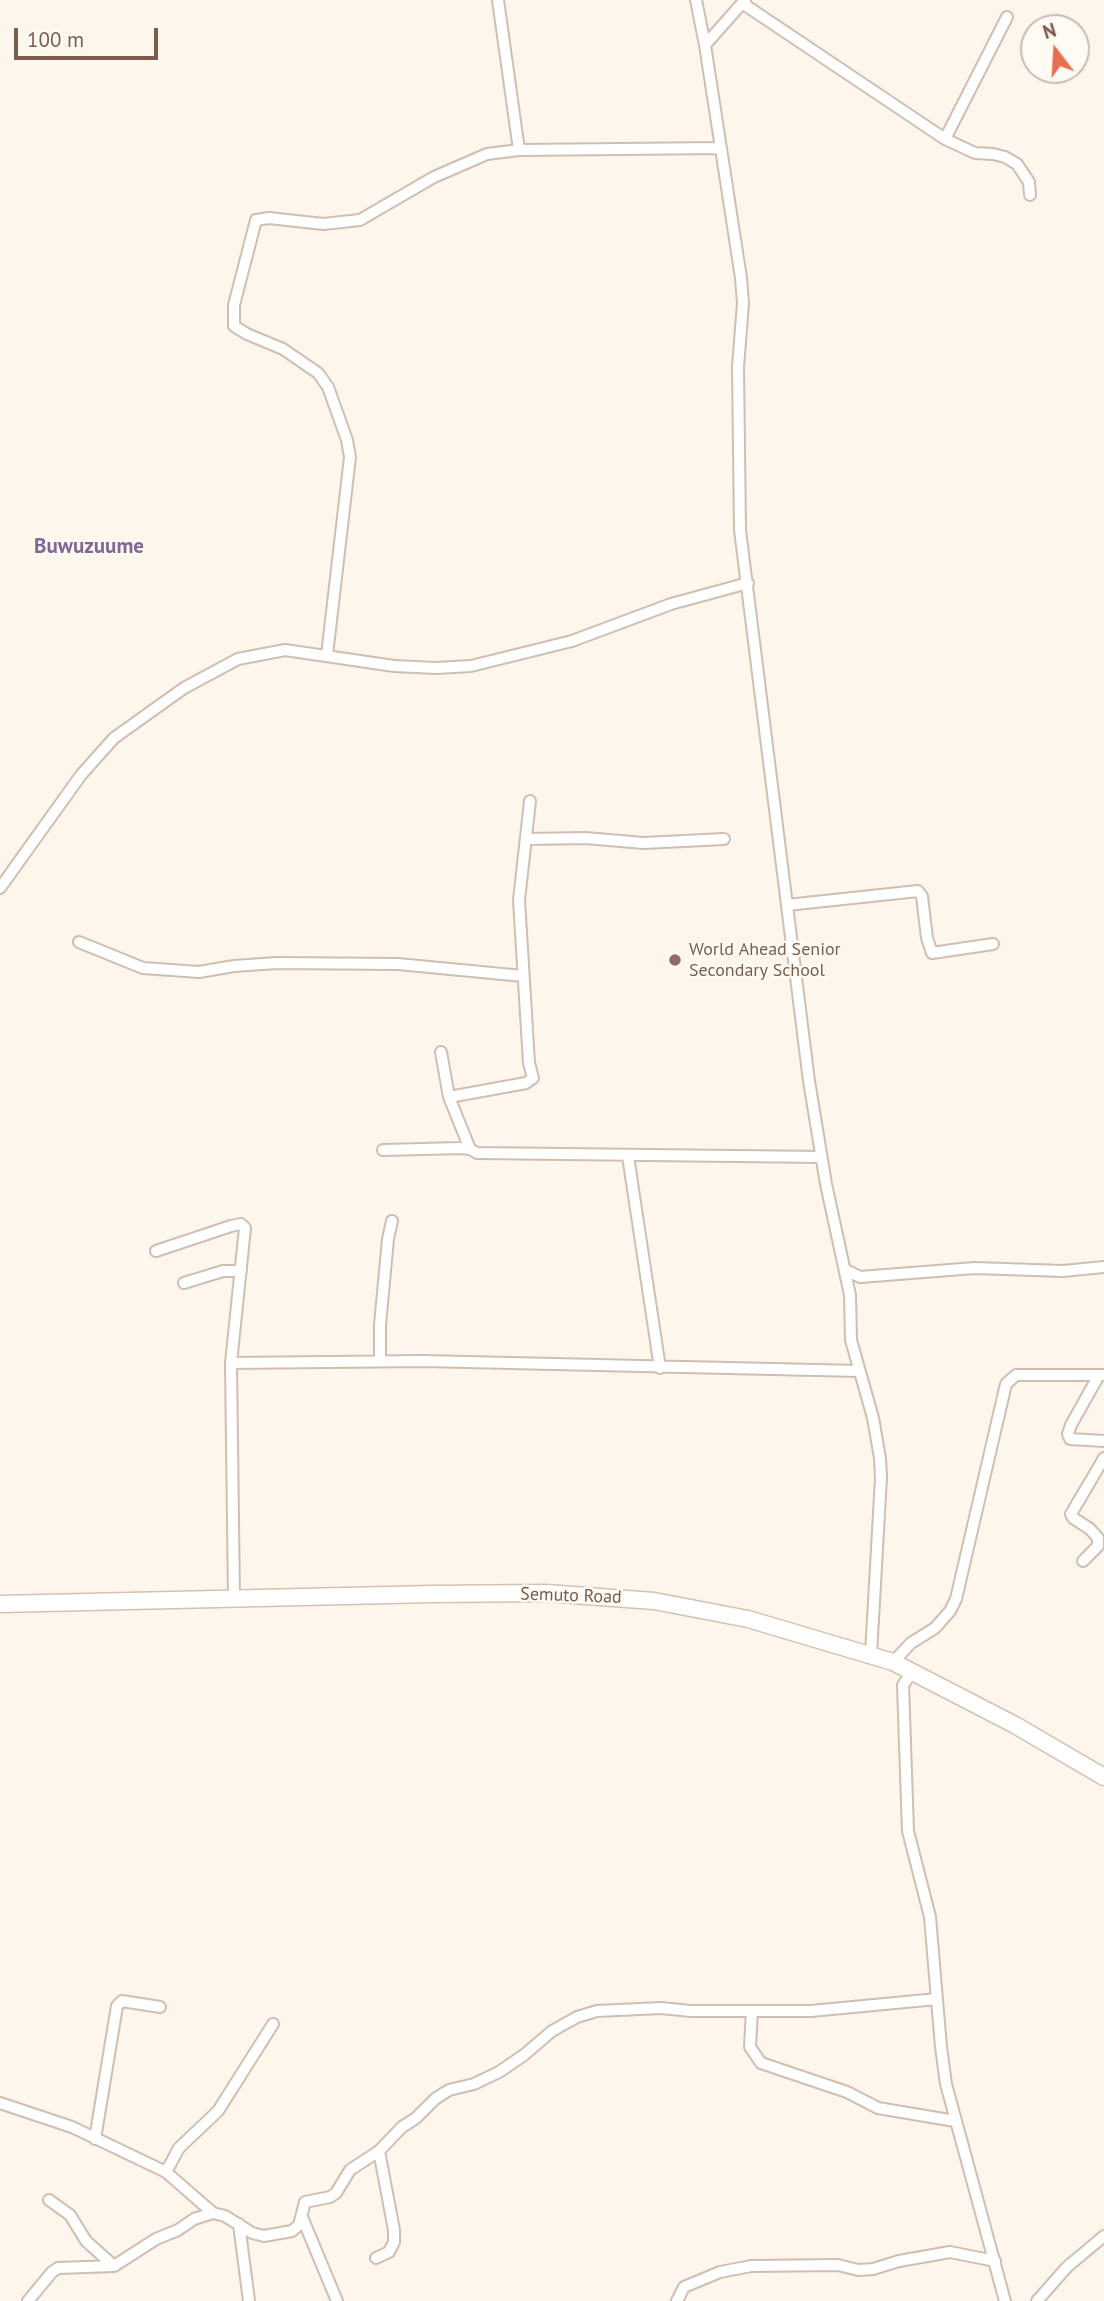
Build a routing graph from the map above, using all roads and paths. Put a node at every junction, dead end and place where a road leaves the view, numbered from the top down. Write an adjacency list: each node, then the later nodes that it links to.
1 (498, 0): 8 (street)
2 (696, 0): 5 (street)
3 (744, 1): 5 (street); 6 (street)
4 (1007, 17): 6 (street)
5 (705, 45): 7 (street)
6 (945, 139): 9 (street)
7 (719, 148): 8 (street); 10 (street)
8 (519, 150): 11 (street)
9 (1030, 195)
10 (748, 583): 11 (street); 16 (street)
11 (327, 655): 15 (street)
12 (530, 801): 13 (street)
13 (527, 839): 14 (street); 19 (street)
14 (724, 839)
15 (0, 888)
16 (787, 905): 18 (street); 25 (street)
17 (79, 942): 19 (street)
18 (993, 944)
19 (523, 976): 21 (street)
20 (441, 1052): 21 (street)
21 (449, 1097): 22 (street)
22 (470, 1149): 23 (street); 24 (street)
23 (383, 1150)
24 (628, 1156): 25 (street); 34 (street)
25 (821, 1157): 29 (street)
26 (392, 1221): 32 (street)
27 (156, 1251): 30 (street)
28 (1104, 1267): 29 (street)
29 (845, 1270): 35 (street)
30 (241, 1271): 31 (street); 33 (street)
31 (184, 1283)
32 (380, 1362): 33 (street); 34 (street)
33 (231, 1363): 40 (street)
34 (660, 1368): 35 (street)
35 (859, 1371): 42 (street)
36 (1101, 1375): 37 (street); 43 (street)
37 (1104, 1441)
38 (1104, 1458): 39 (street)
39 (1083, 1561)
40 (234, 1598): 41 (main road, Semuto Road); 42 (main road, Semuto Road)
41 (0, 1604)
42 (871, 1654): 43 (main road, Semuto Road)
43 (893, 1662): 44 (main road, Semuto Road)
44 (913, 1671): 45 (main road, Semuto Road); 46 (street)
45 (1104, 1777)
46 (937, 1999): 48 (street); 51 (street)
47 (160, 2007): 52 (street)
48 (752, 2011): 51 (street); 53 (street)
49 (273, 2024): 54 (street)
50 (0, 2103): 52 (street)
51 (955, 2121): 61 (street)
52 (95, 2139): 54 (street)
53 (379, 2151): 57 (street); 60 (street)
54 (166, 2172): 56 (street)
55 (49, 2200): 62 (street)
56 (213, 2213): 58 (street); 62 (street)
57 (302, 2217): 58 (street); 65 (street)
58 (239, 2224): 64 (street)
59 (1104, 2236): 68 (street)
60 (376, 2258)
61 (995, 2261): 66 (street); 67 (street)
62 (114, 2266): 63 (street)
63 (28, 2301)
64 (249, 2301)
65 (337, 2301)
66 (677, 2301)
67 (1004, 2301)
68 (1037, 2301)

